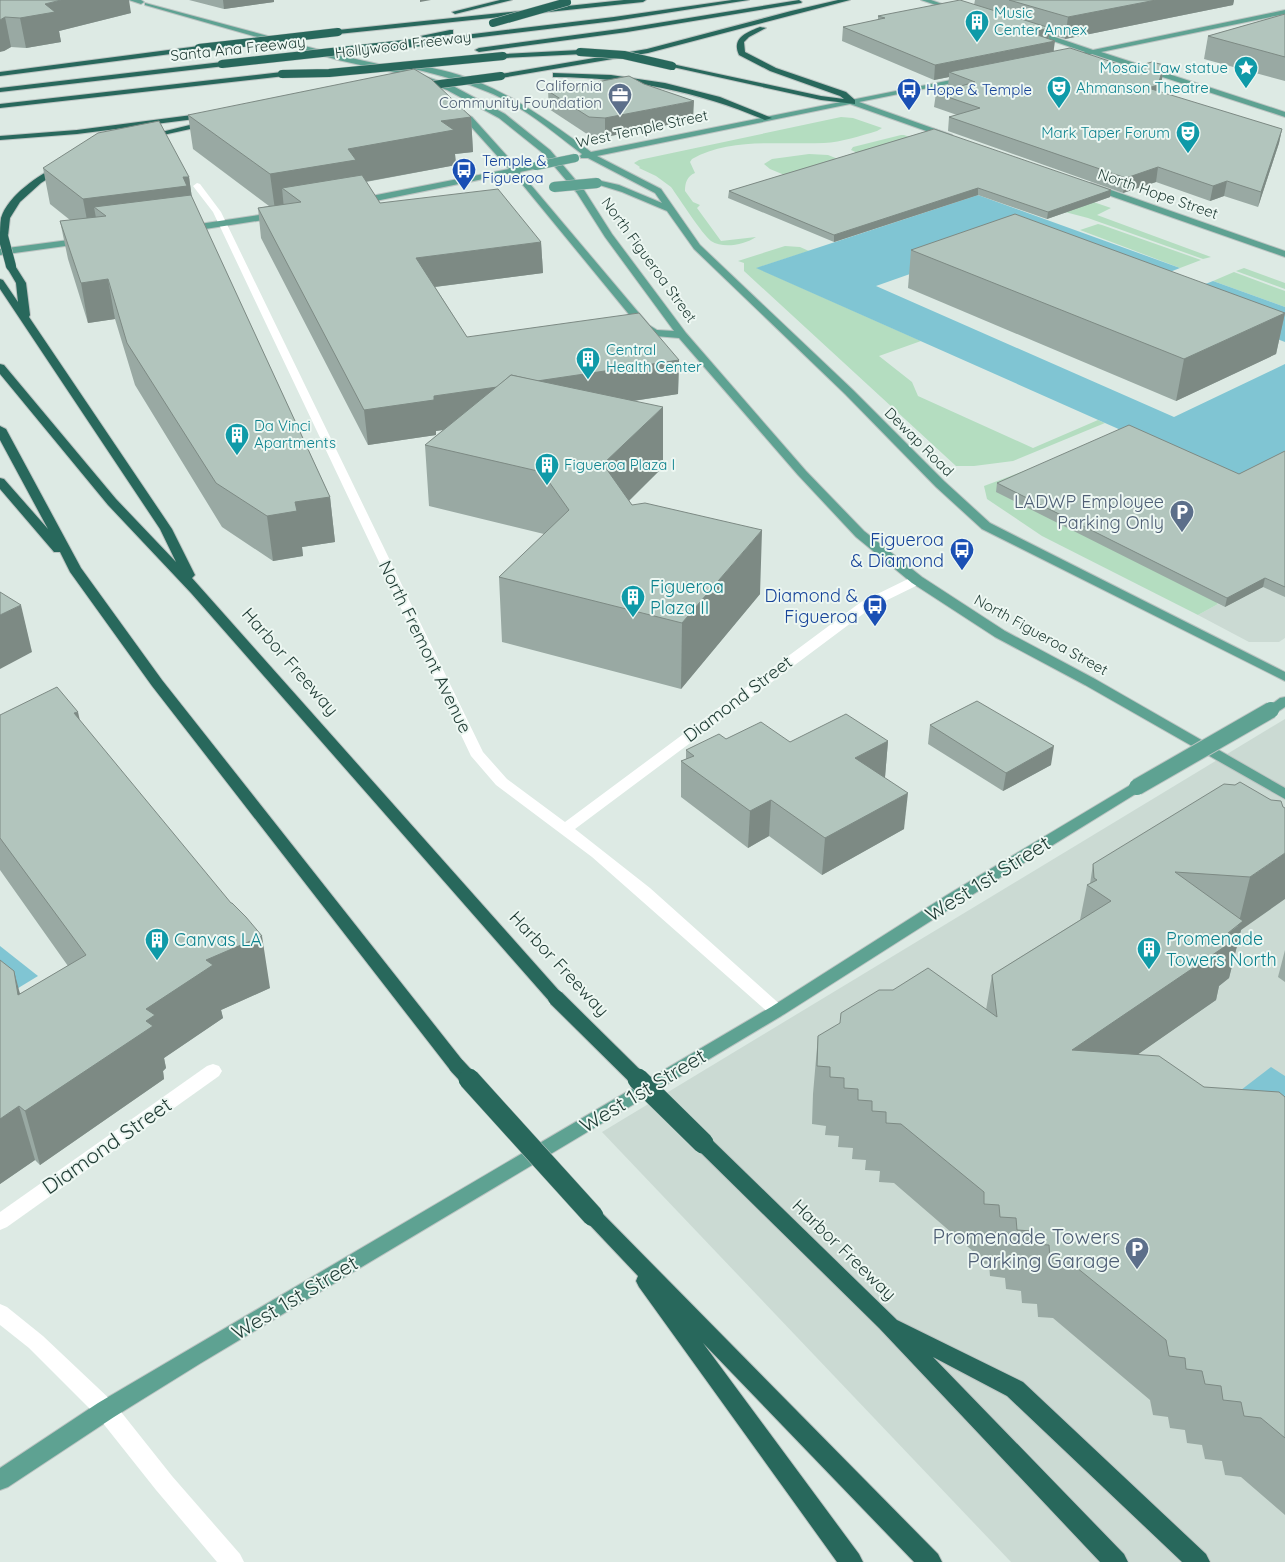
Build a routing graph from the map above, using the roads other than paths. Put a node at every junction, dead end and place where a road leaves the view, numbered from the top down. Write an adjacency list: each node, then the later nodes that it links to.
1 (132, 0): 17 (main road, North Figueroa Street)
2 (509, 0): 14 (highway)
3 (571, 0): 11 (highway, bridge)
4 (644, 0): 14 (highway)
5 (746, 0): 20 (highway, Santa Ana Freeway, bridge)
6 (808, 0): 22 (highway, Hollywood Freeway, bridge)
7 (847, 0): 23 (highway); 29 (highway)
8 (924, 0): 9 (main road)
9 (962, 12)
10 (1285, 12): 16 (main road)
11 (484, 25)
12 (475, 27): 20 (highway, bridge)
13 (1021, 29): 16 (main road)
14 (338, 32): 15 (highway, bridge)
15 (166, 52): 19 (highway); 21 (highway)
16 (1094, 52): 18 (main road); 33 (main road)
17 (341, 58): 25 (main road); 39 (main road, Dewap Road); 55 (main road, North Figueroa Street)
18 (1058, 60)
19 (13, 64)
20 (222, 64): 27 (highway, Santa Ana Freeway)
21 (0, 74)
22 (282, 74): 29 (highway, bridge); 31 (highway, Hollywood Freeway)
23 (525, 74): 26 (highway, bridge); 34 (highway)
24 (978, 76): 29 (main road, West Temple Street)
25 (400, 81)
26 (408, 86): 28 (main road)
27 (0, 90)
28 (432, 96)
29 (852, 102): 34 (main road, West Temple Street); 38 (main road)
30 (446, 104): 41 (main road)
31 (0, 106)
32 (210, 114): 36 (highway)
33 (1285, 115)
34 (768, 118): 39 (main road, West Temple Street)
35 (221, 120): 37 (highway)
36 (0, 138)
37 (133, 140)
38 (958, 140)
39 (589, 155): 41 (main road, West Temple Street, bridge); 46 (main road, Dewap Road)
40 (68, 164): 54 (highway, bridge)
41 (514, 171): 44 (main road); 45 (main road, West Temple Street)
42 (1085, 184): 52 (main road, North Hope Street)
43 (197, 186): 48 (street, North Fremont Avenue)
44 (535, 194): 46 (main road, bridge); 55 (main road)
45 (348, 203)
46 (671, 209): 63 (main road, Dewap Road)
47 (285, 214): 48 (main road)
48 (223, 224): 49 (main road); 66 (street, North Fremont Avenue)
49 (176, 230)
50 (91, 241): 51 (main road)
51 (0, 252)
52 (1285, 254)
53 (0, 282): 54 (highway)
54 (26, 319): 62 (highway)
55 (682, 334): 61 (main road, North Figueroa Street)
56 (0, 367): 62 (highway, Harbor Freeway)
57 (0, 429): 60 (highway)
58 (0, 482): 60 (highway)
59 (0, 496): 60 (highway)
60 (75, 569): 70 (highway, bridge)
61 (917, 580): 65 (main road, North Figueroa Street); 66 (street, Diamond Street)
62 (196, 590): 72 (highway, Harbor Freeway, bridge)
63 (1285, 677)
64 (1279, 708): 67 (main road, West 1st Street, bridge)
65 (1285, 794)
66 (566, 828): 67 (street, North Fremont Avenue)
67 (778, 1011): 73 (main road, West 1st Street)
68 (214, 1071): 69 (street, Diamond Street)
69 (0, 1222)
70 (615, 1238): 75 (highway); 77 (highway)
71 (0, 1313): 73 (street)
72 (886, 1322): 78 (highway, Harbor Freeway); 79 (highway)
73 (106, 1410): 74 (main road, West 1st Street); 76 (street)
74 (0, 1480)
75 (851, 1561)
76 (232, 1562)
77 (930, 1562)
78 (1116, 1562)
79 (1198, 1562)

